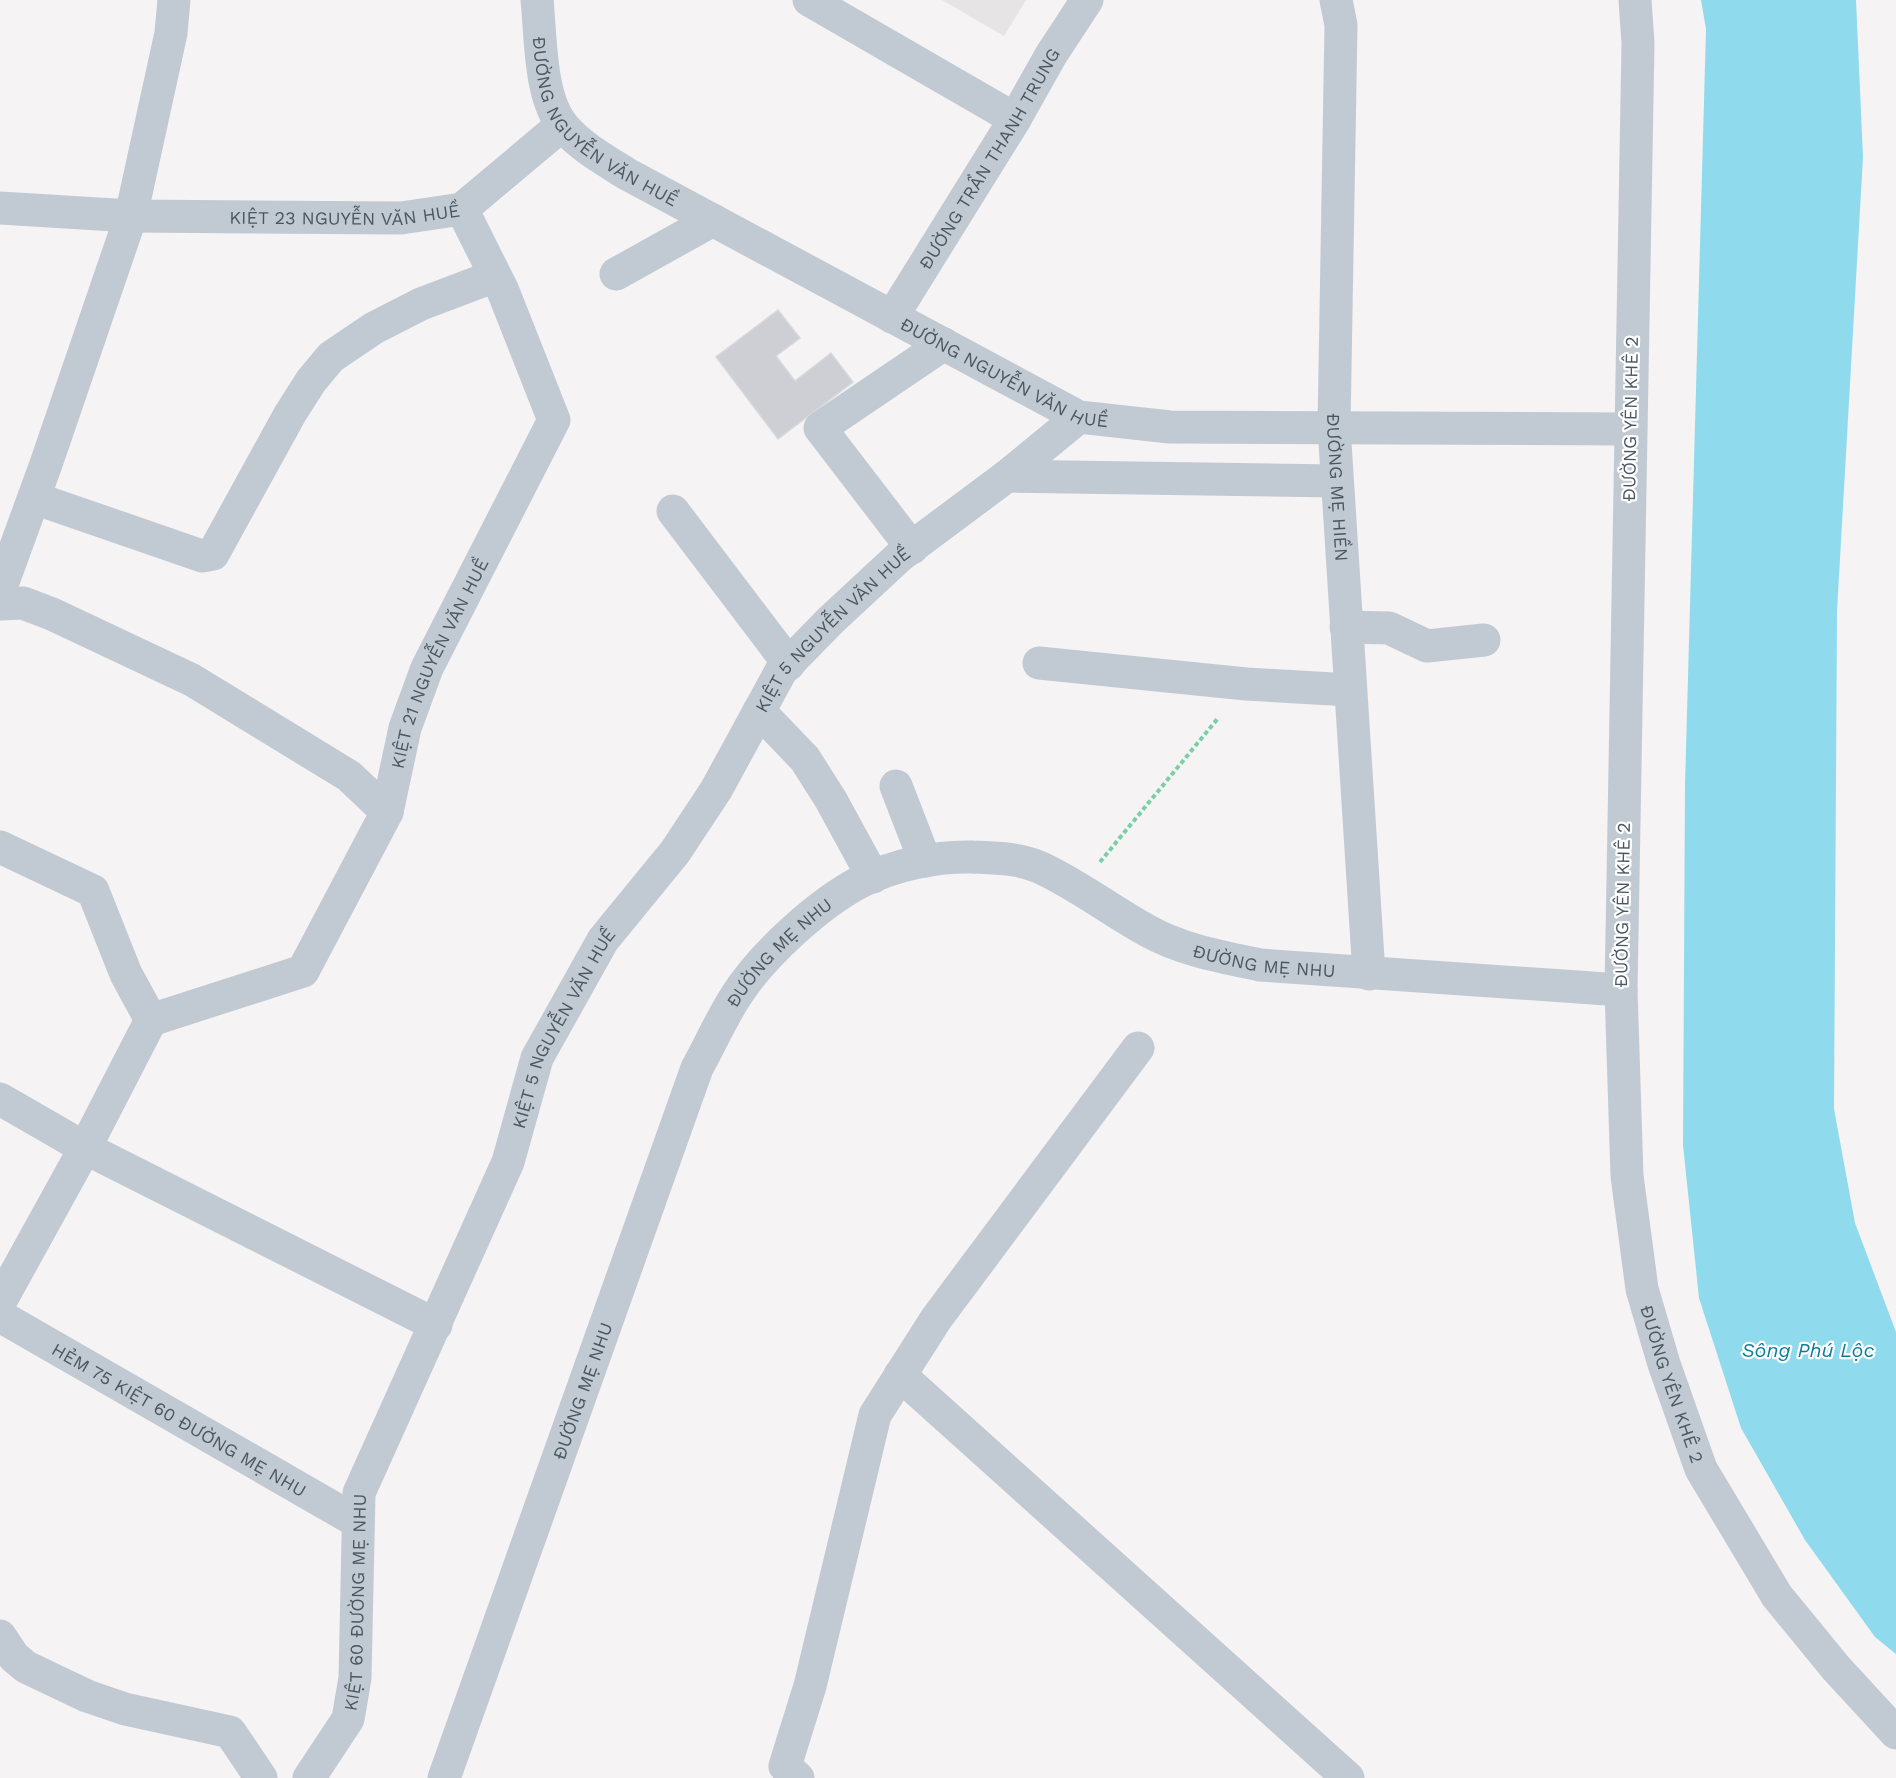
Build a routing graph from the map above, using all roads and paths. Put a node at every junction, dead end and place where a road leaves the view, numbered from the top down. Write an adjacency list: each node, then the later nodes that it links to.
1 (174, 0): 11 (street)
2 (537, 0): 8 (street, ĐƯỜNG NGUYỄN VĂN HUỀ)
3 (809, 0): 7 (street)
4 (1087, 0): 7 (street, ĐƯỜNG TRẦN THANH TRUNG)
5 (1336, 0): 18 (street, ĐƯỜNG MẸ HIỀN)
6 (1635, 0): 19 (street, ĐƯỜNG YÊN KHÊ 2)
7 (1015, 119): 15 (street, ĐƯỜNG TRẦN THANH TRUNG)
8 (562, 126): 10 (street, KIỆT 23 NGUYỄN VĂN HUỀ); 12 (street, ĐƯỜNG NGUYỄN VĂN HUỀ)
9 (0, 208): 11 (street, KIỆT 23 NGUYỄN VĂN HUỀ)
10 (462, 209): 11 (street, KIỆT 23 NGUYỄN VĂN HUỀ); 14 (street, KIỆT 21 NGUYỄN VĂN HUỀ)
11 (131, 216): 22 (street)
12 (713, 220): 13 (street); 15 (street, ĐƯỜNG NGUYỄN VĂN HUỀ)
13 (616, 274)
14 (495, 276): 22 (street); 35 (street, KIỆT 21 NGUYỄN VĂN HUỀ)
15 (892, 317): 16 (street, ĐƯỜNG NGUYỄN VĂN HUỀ)
16 (944, 344): 17 (street, ĐƯỜNG NGUYỄN VĂN HUỀ); 24 (street)
17 (1079, 417): 18 (street, ĐƯỜNG NGUYỄN VĂN HUỀ); 20 (street, KIỆT 5 NGUYỄN VĂN HUỀ)
18 (1334, 427): 19 (street, ĐƯỜNG NGUYỄN VĂN HUỀ); 21 (street, ĐƯỜNG MẸ HIỀN)
19 (1630, 429): 41 (street, ĐƯỜNG YÊN KHÊ 2)
20 (1007, 476): 21 (street); 24 (street, KIỆT 5 NGUYỄN VĂN HUỀ)
21 (1336, 481): 27 (street, ĐƯỜNG MẸ HIỀN)
22 (34, 498): 25 (street)
23 (674, 511): 30 (street)
24 (912, 548): 30 (street, KIỆT 5 NGUYỄN VĂN HUỀ)
25 (0, 590)
26 (0, 604): 35 (street)
27 (1346, 627): 28 (street); 32 (street, ĐƯỜNG MẸ HIỀN)
28 (1484, 640)
29 (1039, 663): 31 (street)
30 (789, 664): 33 (street, KIỆT 5 NGUYỄN VĂN HUỀ)
31 (1246, 684): 32 (street); 39 (path)
32 (1350, 690): 40 (street, ĐƯỜNG MẸ HIỀN)
33 (759, 711): 38 (street); 48 (street, KIỆT 5 NGUYỄN VĂN HUỀ)
34 (896, 786): 37 (street)
35 (387, 812): 42 (street, KIỆT 21 NGUYỄN VĂN HUỀ)
36 (0, 847): 42 (street)
37 (925, 861): 38 (street, ĐƯỜNG MẸ NHU); 39 (street, ĐƯỜNG MẸ NHU)
38 (873, 877): 55 (street, ĐƯỜNG MẸ NHU)
39 (1079, 888): 40 (street, ĐƯỜNG MẸ NHU)
40 (1369, 974): 41 (street, ĐƯỜNG MẸ NHU)
41 (1621, 990): 52 (street, ĐƯỜNG YÊN KHÊ 2)
42 (151, 1020): 45 (street)
43 (1138, 1048): 49 (street)
44 (0, 1099): 45 (street)
45 (85, 1148): 46 (street); 48 (street)
46 (4, 1287)
47 (0, 1316): 50 (street, HẺM 75 KIỆT 60 ĐƯỜNG MẸ NHU)
48 (436, 1324): 50 (street, KIỆT 60 ĐƯỜNG MẸ NHU)
49 (900, 1375): 56 (street); 57 (street)
50 (358, 1522): 54 (street, KIỆT 60 ĐƯỜNG MẸ NHU)
51 (0, 1636): 53 (street)
52 (1896, 1733)
53 (261, 1778)
54 (309, 1778)
55 (444, 1778)
56 (798, 1778)
57 (1348, 1778)

